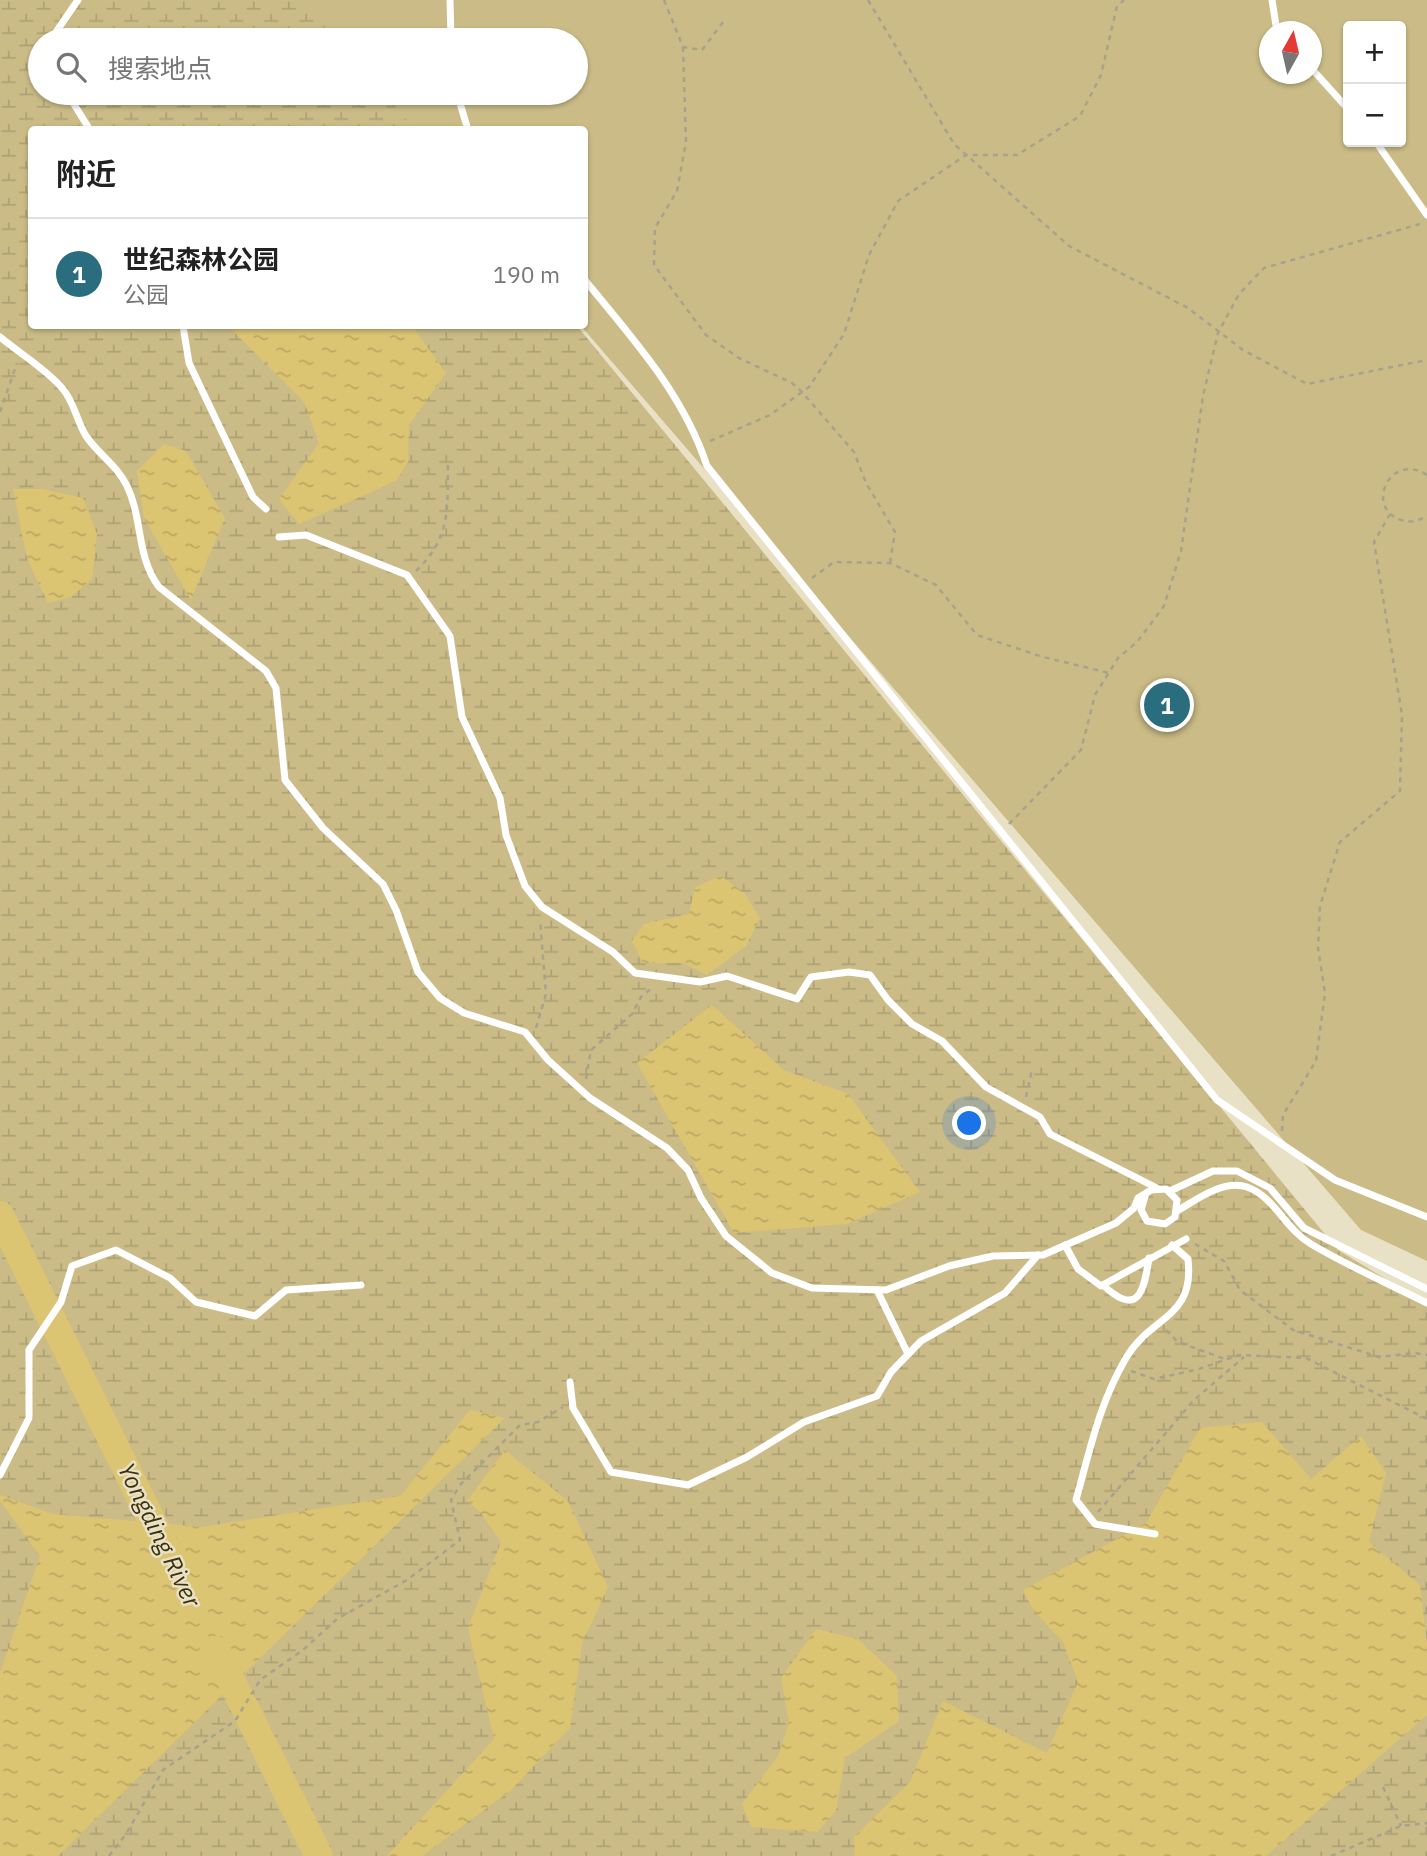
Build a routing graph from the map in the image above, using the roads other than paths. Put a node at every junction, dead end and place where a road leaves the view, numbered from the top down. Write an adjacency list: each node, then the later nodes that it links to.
1 (78, 0): 5 (lane)
2 (450, 0): 6 (lane)
3 (1272, 0): 4 (lane)
4 (1275, 21)
5 (59, 28)
6 (451, 28)
7 (1322, 81): 8 (lane)
8 (1343, 103)
9 (74, 105): 11 (lane)
10 (461, 105): 12 (lane)
11 (88, 126)
12 (467, 126)
13 (1379, 147): 14 (lane)
14 (1427, 215)
15 (588, 284): 24 (lane)
16 (183, 329): 18 (lane)
17 (0, 337): 33 (lane)
18 (266, 509)
19 (279, 537): 20 (lane)
20 (1157, 1188): 21 (lane); 22 (lane)
21 (1170, 1191): 23 (lane); 32 (lane)
22 (1146, 1194): 23 (lane); 26 (lane)
23 (1177, 1212): 34 (lane)
24 (1427, 1217)
25 (1186, 1239): 27 (lane)
26 (1065, 1245): 28 (lane); 31 (lane)
27 (1172, 1245): 29 (lane); 38 (lane)
28 (1038, 1255): 33 (lane); 35 (lane)
29 (1149, 1258): 31 (lane); 31 (lane)
30 (361, 1284): 37 (lane)
31 (1102, 1285)
32 (1427, 1289)
33 (877, 1290): 35 (lane)
34 (1427, 1303)
35 (908, 1354): 36 (lane)
36 (570, 1382)
37 (0, 1475)
38 (1155, 1534)

